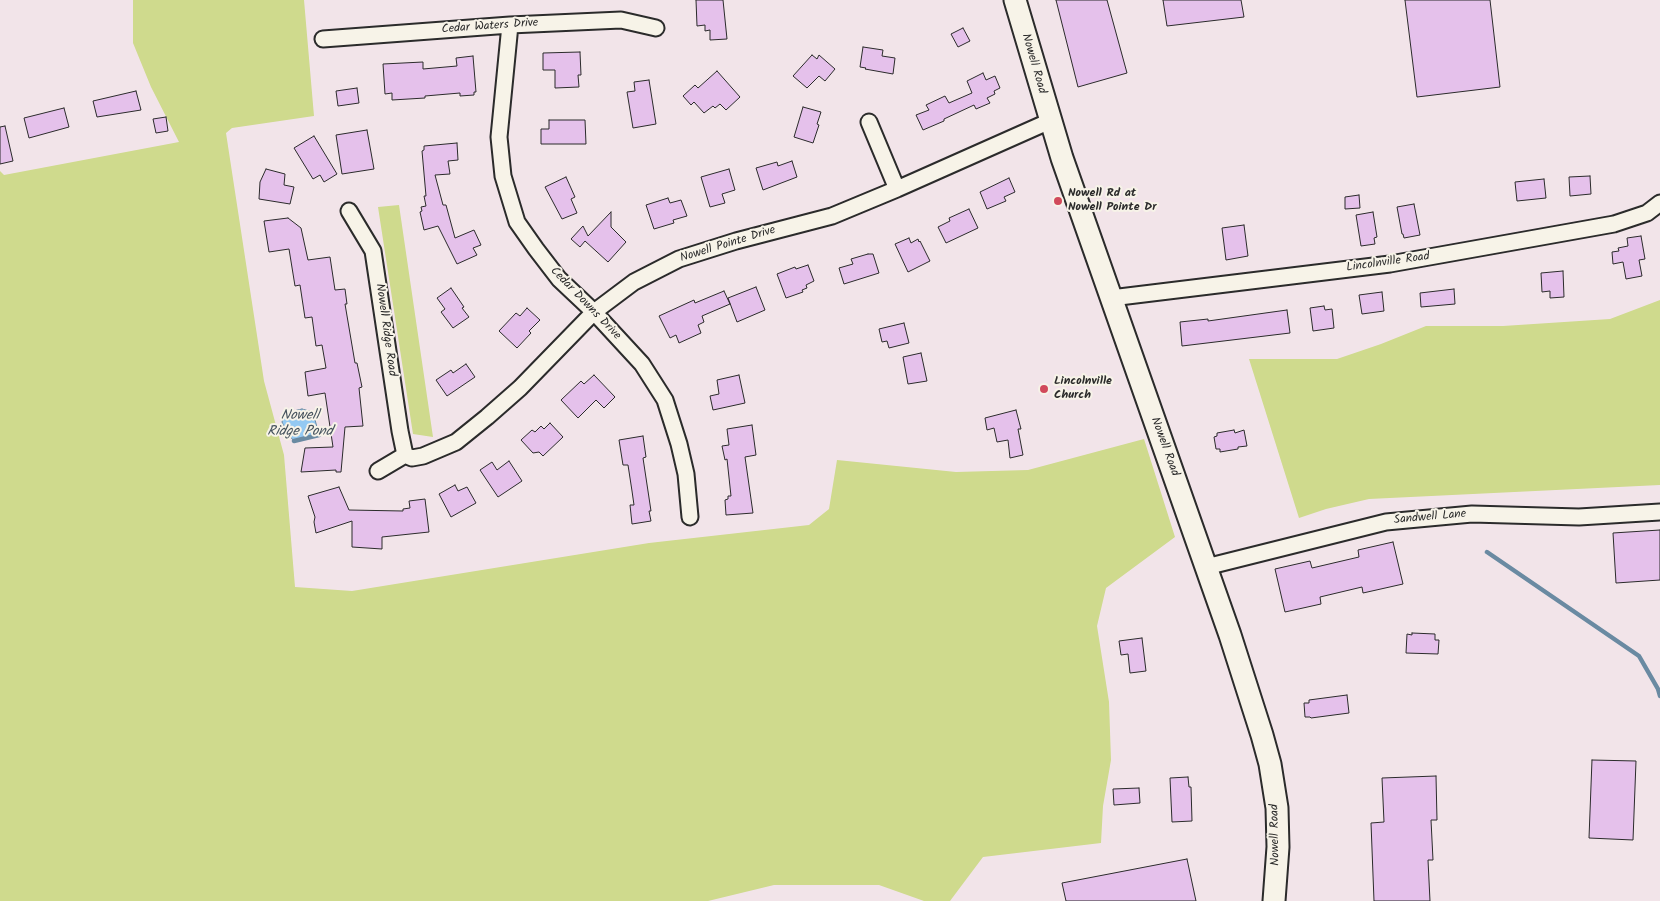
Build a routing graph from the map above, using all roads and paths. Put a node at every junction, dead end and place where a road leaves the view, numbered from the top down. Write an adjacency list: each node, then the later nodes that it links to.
1 (1015, 0): 5 (street, Nowell Road)
2 (510, 26): 3 (street, Cedar Waters Drive); 4 (street, Cedar Waters Drive); 11 (street, Cedar Downs Drive)
3 (656, 28)
4 (323, 39)
5 (1050, 120): 7 (street, Nowell Pointe Drive); 10 (street, Nowell Road)
6 (869, 122): 7 (street)
7 (897, 190): 11 (street, Nowell Pointe Drive)
8 (1660, 204): 10 (street, Lincolnville Road)
9 (349, 211): 12 (street, Nowell Ridge Road)
10 (1111, 298): 16 (street, Nowell Road)
11 (594, 312): 12 (street, Nowell Pointe Drive); 15 (street, Cedar Downs Drive)
12 (405, 455): 13 (street)
13 (378, 471)
14 (1660, 512): 16 (street, Sandwell Lane)
15 (690, 517)
16 (1206, 567): 17 (street, Nowell Road)
17 (1274, 901)

